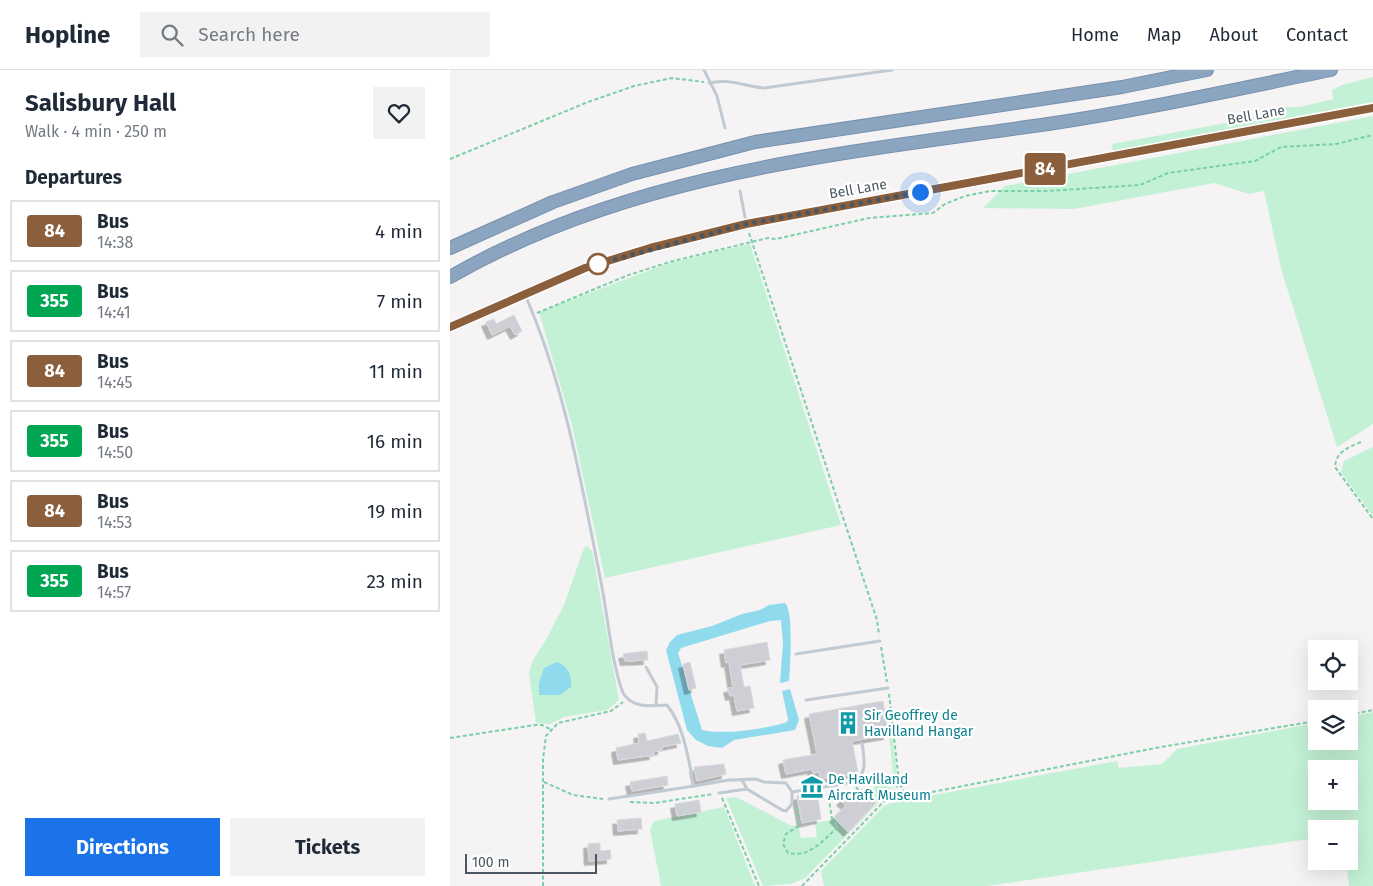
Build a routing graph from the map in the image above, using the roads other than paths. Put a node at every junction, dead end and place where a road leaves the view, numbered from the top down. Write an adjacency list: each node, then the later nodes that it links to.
1 (704, 70): 5 (lane)
2 (892, 70): 5 (lane)
3 (1206, 70): 10 (highway)
4 (1331, 70): 11 (highway)
5 (709, 83): 7 (lane)
6 (1373, 108): 9 (main road, Bell Lane)
7 (725, 128)
8 (740, 191): 9 (lane)
9 (746, 224): 12 (main road, Bell Lane)
10 (450, 248)
11 (450, 277)
12 (524, 293): 13 (main road, Bell Lane); 19 (lane)
13 (450, 327)
14 (880, 642): 15 (lane)
15 (796, 654)
16 (646, 667): 19 (lane)
17 (888, 688): 18 (lane)
18 (806, 700)
19 (656, 706): 22 (lane)
20 (862, 743): 24 (lane)
21 (742, 780): 22 (lane); 23 (lane); 24 (lane)
22 (694, 786): 26 (lane)
23 (746, 789): 24 (lane); 25 (lane)
24 (792, 792)
25 (719, 793)
26 (609, 800)

